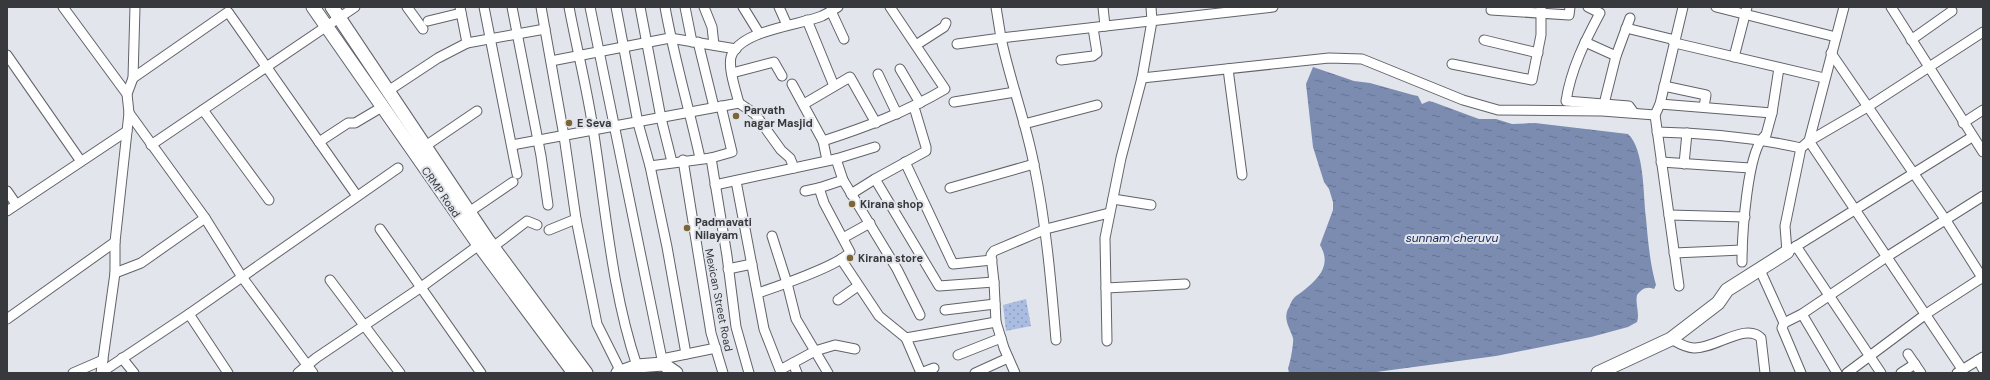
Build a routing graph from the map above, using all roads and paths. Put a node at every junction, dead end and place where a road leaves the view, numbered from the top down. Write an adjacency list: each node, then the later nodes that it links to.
1 (63, 7): 93 (street)
2 (135, 7): 85 (street)
3 (313, 7): 43 (main road, CRMP Road)
4 (332, 7): 36 (main road, CRMP Road)
5 (355, 7): 36 (street)
6 (407, 7): 31 (street)
7 (484, 7): 53 (street)
8 (512, 7): 49 (street)
9 (541, 7): 44 (street)
10 (569, 7): 71 (street)
11 (590, 7): 67 (street)
12 (616, 7): 65 (street)
13 (640, 7): 57 (street)
14 (665, 7): 51 (street)
15 (685, 7): 58 (street)
16 (704, 7): 63 (street)
17 (743, 7): 48 (street)
18 (779, 7): 41 (street)
19 (996, 7): 52 (street)
20 (1103, 7): 42 (street)
21 (1151, 7): 39 (street)
22 (1273, 7): 39 (street)
23 (1570, 7): 33 (street)
24 (1588, 7): 59 (street)
25 (1683, 7): 61 (street)
26 (1716, 7): 34 (street)
27 (1844, 7): 50 (street)
28 (894, 8): 64 (street)
29 (835, 9): 38 (street); 54 (street)
30 (1896, 9): 56 (street)
31 (460, 10): 60 (street)
32 (1491, 10): 33 (street)
33 (1541, 10): 69 (street)
34 (1746, 11): 50 (street); 73 (street)
35 (1952, 11): 56 (street)
36 (340, 18): 43 (street); 91 (main road, CRMP Road)
37 (1630, 18): 46 (street)
38 (807, 20): 41 (street); 89 (street)
39 (1152, 21): 42 (street); 86 (street)
40 (946, 23): 64 (street)
41 (786, 25): 48 (street)
42 (1105, 26): 45 (street)
43 (326, 27): 78 (street); 102 (main road, CRMP Road)
44 (545, 28): 49 (street); 74 (street)
45 (1093, 28): 52 (street); 75 (street)
46 (1626, 28): 61 (street); 72 (street)
47 (1983, 32): 77 (street)
48 (760, 33): 66 (street)
49 (517, 34): 53 (street); 127 (street)
50 (1836, 37): 68 (street)
51 (670, 38): 57 (street); 58 (street); 108 (street)
52 (1001, 38): 62 (street); 92 (street)
53 (491, 39): 60 (street); 132 (street)
54 (844, 39)
55 (1484, 40): 69 (street)
56 (1911, 40): 77 (street)
57 (648, 42): 65 (street); 114 (street)
58 (695, 42): 63 (street); 103 (street)
59 (1585, 42): 72 (street); 97 (street)
60 (467, 43): 91 (street)
61 (1675, 43): 73 (street); 90 (street)
62 (957, 44)
63 (714, 45): 66 (street)
64 (916, 45): 99 (street)
65 (625, 46): 67 (street); 115 (street)
66 (736, 49): 82 (street)
67 (600, 52): 71 (street); 119 (street)
68 (1831, 53): 87 (street); 101 (street)
69 (1538, 54): 76 (street)
70 (7, 55): 140 (street)
71 (578, 55): 74 (street); 120 (street)
72 (1616, 56): 97 (street)
73 (1734, 57): 79 (street)
74 (551, 60): 124 (street)
75 (1061, 60)
76 (1452, 64)
77 (1928, 66): 101 (street); 117 (street)
78 (266, 67): 85 (street); 105 (street); 130 (street)
79 (1779, 68): 87 (street); 111 (street)
80 (900, 69): 99 (street)
81 (1228, 69): 86 (street); 110 (street); 153 (street)
82 (732, 73): 84 (street); 95 (street)
83 (878, 74): 112 (street)
84 (782, 76)
85 (133, 78): 93 (street)
86 (1142, 78): 166 (street)
87 (1824, 78): 129 (street)
88 (792, 84): 96 (street)
89 (834, 86): 96 (street); 116 (street)
90 (1664, 86): 98 (street); 104 (street)
91 (388, 91): 133 (main road, CRMP Road)
92 (1015, 92): 94 (street); 118 (street)
93 (127, 94): 109 (street)
94 (954, 102)
95 (739, 103): 103 (street); 149 (street)
96 (804, 104): 128 (street)
97 (1604, 104): 110 (street)
98 (1660, 104): 104 (street); 113 (street)
99 (917, 105): 112 (street); 143 (street)
100 (1097, 105): 118 (street)
101 (1869, 106): 129 (street); 152 (street)
102 (382, 107): 130 (street); 188 (main road, CRMP Road)
103 (717, 107): 108 (street); 138 (street)
104 (1704, 107): 111 (street)
105 (203, 110): 131 (street); 167 (street)
106 (1983, 110): 117 (street)
107 (477, 111): 133 (street)
108 (689, 112): 114 (street); 137 (street)
109 (129, 113): 121 (street); 131 (street)
110 (1634, 113): 113 (street)
111 (1772, 113): 126 (street)
112 (897, 114): 116 (street)
113 (1655, 115): 122 (street)
114 (661, 118): 115 (street); 142 (street)
115 (638, 122): 119 (street); 147 (street)
116 (876, 123): 128 (street)
117 (1963, 123): 125 (street)
118 (1024, 124): 145 (street)
119 (614, 127): 120 (street); 242 (street)
120 (593, 129): 124 (street); 246 (street)
121 (127, 131): 140 (street); 187 (street)
122 (1657, 132): 123 (street); 144 (street)
123 (1687, 133): 126 (street); 146 (street)
124 (564, 136): 127 (street); 178 (street)
125 (1972, 137): 135 (street); 152 (street)
126 (1760, 139): 136 (street); 150 (street)
127 (537, 140): 132 (street); 169 (street)
128 (823, 141): 139 (street)
129 (1809, 141): 136 (street); 171 (street)
130 (319, 142): 164 (street)
131 (151, 145): 177 (street)
132 (512, 145): 151 (street)
133 (424, 147): 173 (main road, CRMP Road)
134 (875, 147): 139 (street)
135 (1981, 147)
136 (1801, 148): 190 (street)
137 (700, 158): 138 (street); 141 (street)
138 (711, 158): 158 (street)
139 (832, 159): 149 (street); 156 (street)
140 (80, 160): 168 (street)
141 (683, 160): 142 (street); 229 (street, Mexican Street Road)
142 (672, 162): 147 (street)
143 (905, 162): 154 (street); 195 (street)
144 (1661, 162): 146 (street); 175 (street)
145 (1034, 164): 160 (street); 183 (street)
146 (1684, 164): 150 (street)
147 (650, 166): 232 (street)
148 (398, 168): 164 (street)
149 (794, 168): 155 (street)
150 (1750, 168): 176 (street)
151 (517, 174)
152 (1914, 174): 171 (street); 179 (street)
153 (1242, 175)
154 (874, 179): 163 (street); 204 (street)
155 (736, 180): 158 (street); 197 (street)
156 (843, 180): 159 (street); 163 (street)
157 (513, 182): 173 (street)
158 (715, 185): 198 (street)
159 (819, 188): 162 (street); 186 (street)
160 (950, 188)
161 (7, 191): 168 (street)
162 (805, 191)
163 (851, 194): 180 (street)
164 (357, 196): 201 (street)
165 (1983, 196): 179 (street)
166 (1113, 199): 170 (street); 174 (street)
167 (269, 200)
168 (16, 204): 172 (street)
169 (548, 205)
170 (1151, 205)
171 (1856, 209): 190 (street); 193 (street)
172 (7, 211)
173 (469, 212): 189 (main road, CRMP Road)
174 (1109, 213): 183 (street); 210 (street)
175 (1669, 215): 176 (street); 192 (street)
176 (1745, 217): 191 (street)
177 (204, 218): 200 (street); 201 (street)
178 (576, 219): 184 (street); 250 (street)
179 (1945, 219): 193 (street); 202 (street)
180 (870, 223): 186 (street); 219 (street)
181 (537, 224): 189 (street)
182 (380, 228): 209 (street)
183 (1046, 229): 195 (street); 227 (street)
184 (549, 230)
185 (772, 236): 205 (street)
186 (843, 238): 194 (street)
187 (115, 242): 200 (street); 220 (street)
188 (479, 245): 209 (street); 259 (main road, CRMP Road)
189 (493, 247): 260 (main road, CRMP Road)
190 (1792, 249): 199 (main road); 212 (street)
191 (1742, 250): 192 (street); 196 (street)
192 (1674, 254): 208 (street)
193 (1888, 256): 212 (street); 218 (street)
194 (841, 259): 205 (street); 207 (street)
195 (992, 260): 204 (street)
196 (1742, 262)
197 (752, 264): 198 (street); 211 (street)
198 (728, 269): 263 (street)
199 (1760, 270): 222 (street); 226 (main road)
200 (115, 273): 239 (street)
201 (242, 277): 216 (street); 245 (street)
202 (1983, 278): 218 (street)
203 (330, 280): 223 (street)
204 (994, 282): 214 (street)
205 (788, 283): 211 (street); 231 (street)
206 (1185, 284): 210 (street)
207 (858, 286): 213 (street); 224 (street)
208 (1679, 286)
209 (420, 288): 223 (street); 258 (street)
210 (1106, 288): 228 (street)
211 (758, 293): 247 (street)
212 (1830, 296): 217 (street); 235 (street)
213 (838, 300)
214 (995, 304): 215 (street); 221 (street)
215 (945, 310)
216 (189, 314): 236 (street); 255 (street)
217 (1802, 314): 222 (street); 270 (street)
218 (1926, 314): 235 (street); 248 (street)
219 (920, 316)
220 (7, 319)
221 (996, 322): 224 (street); 225 (street)
222 (1784, 323): 252 (street)
223 (365, 326): 245 (street); 257 (street)
224 (906, 338): 266 (street)
225 (1001, 338): 234 (street); 237 (street)
226 (1672, 338): 251 (main road); 269 (street)
227 (1056, 340)
228 (1107, 341)
229 (716, 348): 232 (street); 262 (street, Mexican Street Road)
230 (855, 349): 231 (street)
231 (815, 351): 240 (street); 265 (street)
232 (686, 354): 242 (street)
233 (1908, 354): 241 (street)
234 (958, 355)
235 (1870, 355): 271 (street); 272 (street)
236 (122, 358): 249 (street); 254 (street)
237 (1008, 358): 267 (street); 268 (street)
238 (1980, 359): 244 (street); 248 (street)
239 (103, 360): 249 (street); 253 (street)
240 (792, 363): 247 (street); 264 (street)
241 (1915, 364): 273 (street); 274 (street)
242 (662, 365): 246 (main road); 261 (main road)
243 (934, 368): 266 (street)
244 (1983, 369)
245 (311, 370): 256 (street)
246 (641, 370): 250 (main road)
247 (776, 371)
248 (1959, 371)
249 (102, 372)
250 (620, 372)
251 (1600, 372)
252 (1797, 372)
253 (73, 373)
254 (134, 373)
255 (228, 373)
256 (298, 373)
257 (400, 373)
258 (481, 373)
259 (574, 373)
260 (586, 373)
261 (676, 373)
262 (723, 373)
263 (748, 373)
264 (797, 373)
265 (828, 373)
266 (921, 373)
267 (975, 373)
268 (1015, 373)
269 (1765, 373)
270 (1837, 373)
271 (1847, 373)
272 (1881, 373)
273 (1901, 373)
274 (1921, 373)

